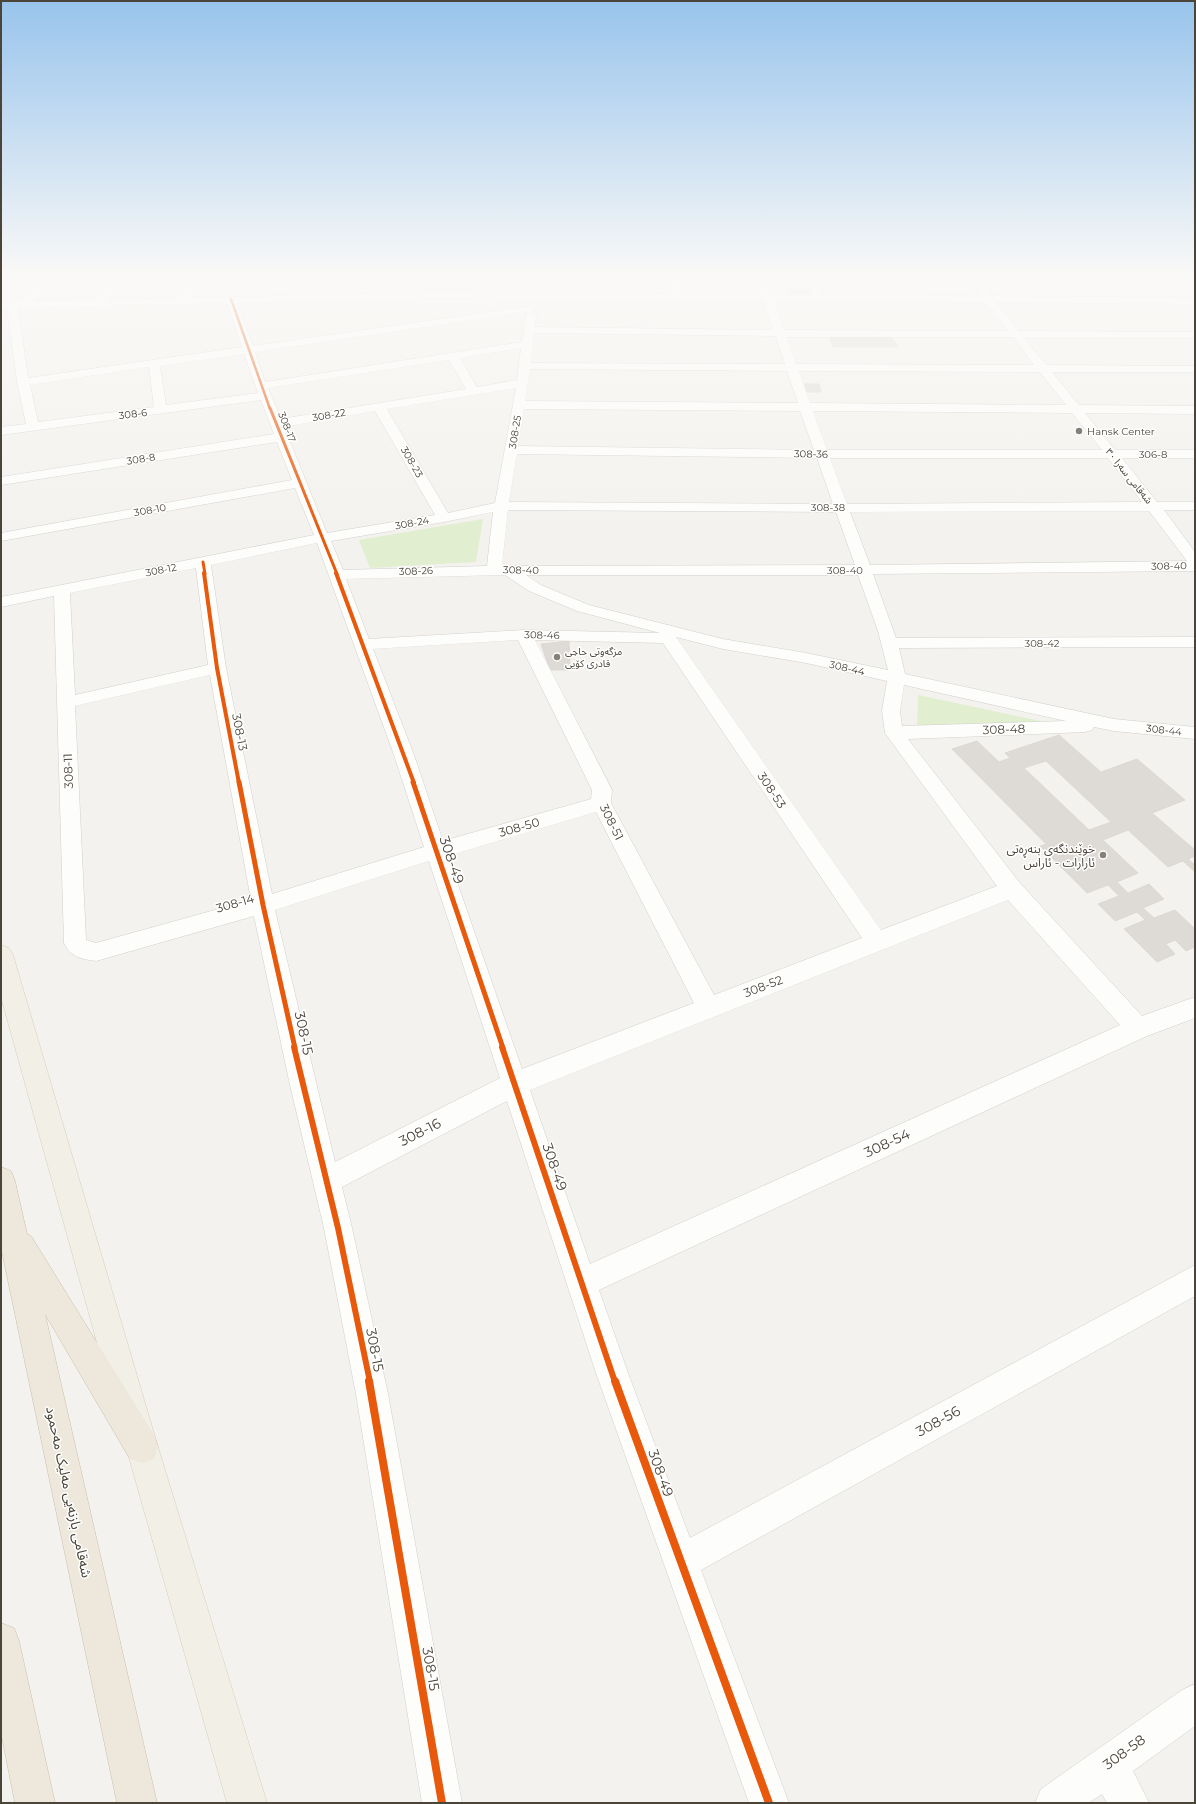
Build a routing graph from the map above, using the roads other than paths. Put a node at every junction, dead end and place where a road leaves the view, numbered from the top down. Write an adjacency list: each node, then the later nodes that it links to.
1 (19, 362): 14 (street)
2 (159, 362): 9 (street)
3 (253, 362): 16 (street, 308-17)
4 (419, 362): 16 (street, 308-6)
5 (457, 362): 17 (street)
6 (526, 362): 10 (street, 308-25)
7 (790, 362): 11 (street)
8 (1037, 362): 12 (street, شەقامی سەرا ٣٠)
9 (154, 363): 14 (street); 23 (street)
10 (525, 366): 11 (street); 15 (street, 308-25)
11 (792, 367): 12 (street); 20 (street)
12 (1042, 368): 13 (street); 21 (street, شەقامی سەرا ٣٠)
13 (1195, 369)
14 (22, 382): 25 (street)
15 (523, 383): 17 (street, 308-22); 18 (street, 308-25)
16 (263, 391): 23 (street, 308-6); 24 (street, 308-17)
17 (473, 391): 19 (street, 308-22)
18 (519, 405): 20 (street); 28 (street, 308-25)
19 (379, 407): 24 (street, 308-22); 38 (street, 308-23)
20 (805, 407): 21 (street); 29 (street)
21 (1076, 409): 22 (street); 30 (street, شەقامی سەرا ٣٠)
22 (1195, 410)
23 (161, 411): 25 (street, 308-6)
24 (276, 424): 27 (street, 308-17)
25 (33, 426): 26 (street, 308-6)
26 (1, 431)
27 (281, 437): 32 (street, 308-8); 33 (street, 308-17)
28 (512, 450): 29 (street, 308-36); 34 (street, 308-25)
29 (822, 454): 30 (street, 308-36); 37 (street)
30 (1111, 454): 31 (street, 306-8); 35 (street, شەقامی سەرا ٣٠)
31 (1195, 454)
32 (1, 481)
33 (299, 483): 39 (street, 308-10); 40 (street, 308-17)
34 (502, 506): 37 (street, 308-38); 38 (street, 308-24); 44 (street, 308-25)
35 (1153, 506): 36 (street, 308-38); 37 (street, 308-38); 42 (street, شەقامی سەرا ٣٠)
36 (1195, 506)
37 (841, 508): 45 (street)
38 (444, 518): 40 (street, 308-24)
39 (1, 537)
40 (321, 538): 41 (street, 308-12); 46 (street, 308-49)
41 (203, 562): 47 (street, 308-12); 55 (street, 308-13)
42 (1195, 562)
43 (1195, 566): 45 (street, 308-40)
44 (501, 570): 45 (street, 308-40); 46 (street, 308-26); 53 (street, 308-44)
45 (863, 570): 52 (street)
46 (337, 575): 54 (street, 308-49)
47 (62, 589): 48 (street, 308-12); 57 (street, 308-11)
48 (1, 602)
49 (524, 635): 50 (street, 308-46); 54 (street, 308-46); 61 (street, 308-51)
50 (668, 638): 53 (street, 308-46); 65 (street, 308-53)
51 (1195, 642): 52 (street, 308-42)
52 (889, 643): 56 (street)
53 (723, 644): 56 (street, 308-44)
54 (362, 645): 62 (street, 308-49)
55 (217, 668): 57 (street); 64 (street, 308-13)
56 (896, 679): 58 (street, 308-44); 59 (street)
57 (66, 703): 66 (street, 308-11)
58 (1114, 726): 59 (street, 308-48); 60 (street, 308-44)
59 (894, 733): 63 (street)
60 (1195, 733)
61 (601, 803): 62 (street, 308-50); 68 (street, 308-51)
62 (436, 851): 64 (street, 308-14); 71 (street, 308-49)
63 (1012, 889): 65 (street, 308-52); 70 (street)
64 (263, 905): 66 (street, 308-14); 72 (street, 308-15)
65 (876, 942): 68 (street, 308-52)
66 (82, 950)
67 (1, 955): 77 (main road)
68 (708, 1007): 71 (street, 308-52)
69 (1195, 1007): 70 (street, 308-54)
70 (1138, 1028): 76 (street, 308-54)
71 (514, 1084): 72 (street, 308-16); 76 (street, 308-49)
72 (326, 1181): 85 (street, 308-15)
73 (1, 1182): 74 (highway, شەقامی بازنەیی مەلیک مەحمود)
74 (12, 1231): 77 (highway); 83 (highway, شەقامی بازنەیی مەلیک مەحمود)
75 (1195, 1280): 78 (street, 308-56)
76 (581, 1283): 78 (street, 308-49)
77 (142, 1447): 84 (main road)
78 (681, 1562): 86 (street, 308-49)
79 (1, 1641): 82 (highway)
80 (1195, 1703): 81 (street, 308-58)
81 (1107, 1765): 87 (street, 308-58); 88 (street)
82 (35, 1803)
83 (137, 1803)
84 (247, 1803)
85 (442, 1803)
86 (769, 1803)
87 (1055, 1803)
88 (1129, 1803)

